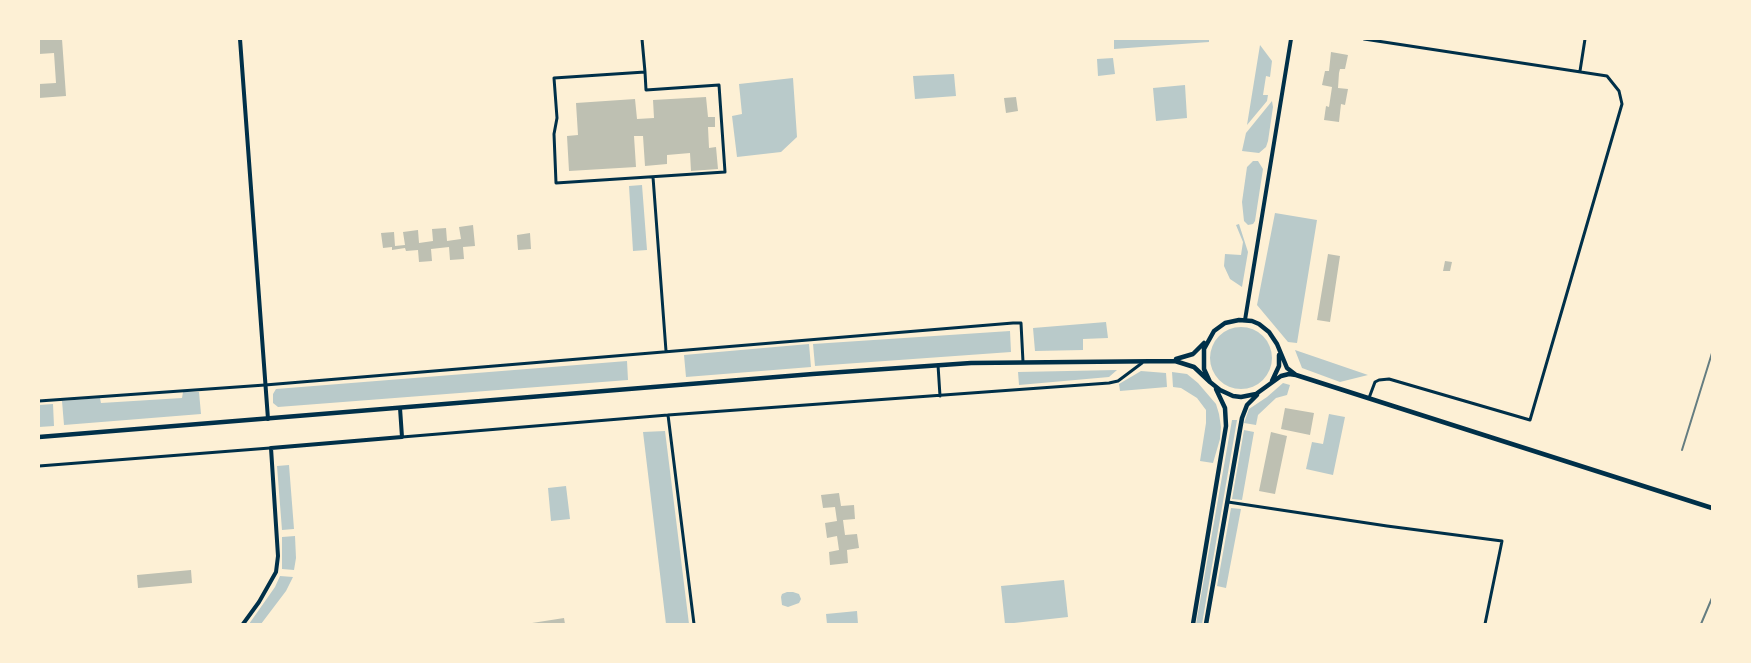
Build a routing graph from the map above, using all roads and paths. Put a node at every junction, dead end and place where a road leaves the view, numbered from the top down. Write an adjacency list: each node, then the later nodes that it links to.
1 (240, 39): 19 (street)
2 (642, 39): 7 (street)
3 (1291, 39): 9 (street)
4 (1364, 39): 6 (street)
5 (1585, 39): 6 (street)
6 (1580, 71): 23 (street)
7 (645, 72): 8 (street); 8 (street)
8 (652, 177): 12 (street)
9 (1245, 320): 10 (main road); 11 (main road)
10 (1209, 336): 14 (main road); 18 (main road)
11 (1277, 344): 17 (main road); 20 (main road)
12 (666, 351): 15 (street); 19 (street)
13 (1145, 360): 14 (main road); 15 (main road); 22 (street)
14 (1167, 360): 18 (main road)
15 (1023, 362): 16 (main road)
16 (938, 365): 22 (street); 25 (main road)
17 (1296, 375): 20 (main road); 23 (main road)
18 (1212, 384): 21 (main road); 36 (main road)
19 (265, 385): 24 (street); 27 (street)
20 (1268, 385): 21 (main road)
21 (1262, 390): 32 (main road)
22 (940, 396): 26 (street)
23 (1369, 398): 33 (main road)
24 (39, 401)
25 (400, 408): 27 (main road); 28 (street)
26 (668, 415): 28 (street); 35 (street)
27 (268, 418): 29 (main road)
28 (402, 437): 30 (street)
29 (39, 438)
30 (271, 448): 31 (street); 34 (street)
31 (39, 466)
32 (1227, 502): 37 (main road); 38 (street)
33 (1712, 508)
34 (243, 624)
35 (694, 624)
36 (1193, 624)
37 (1206, 624)
38 (1485, 624)

